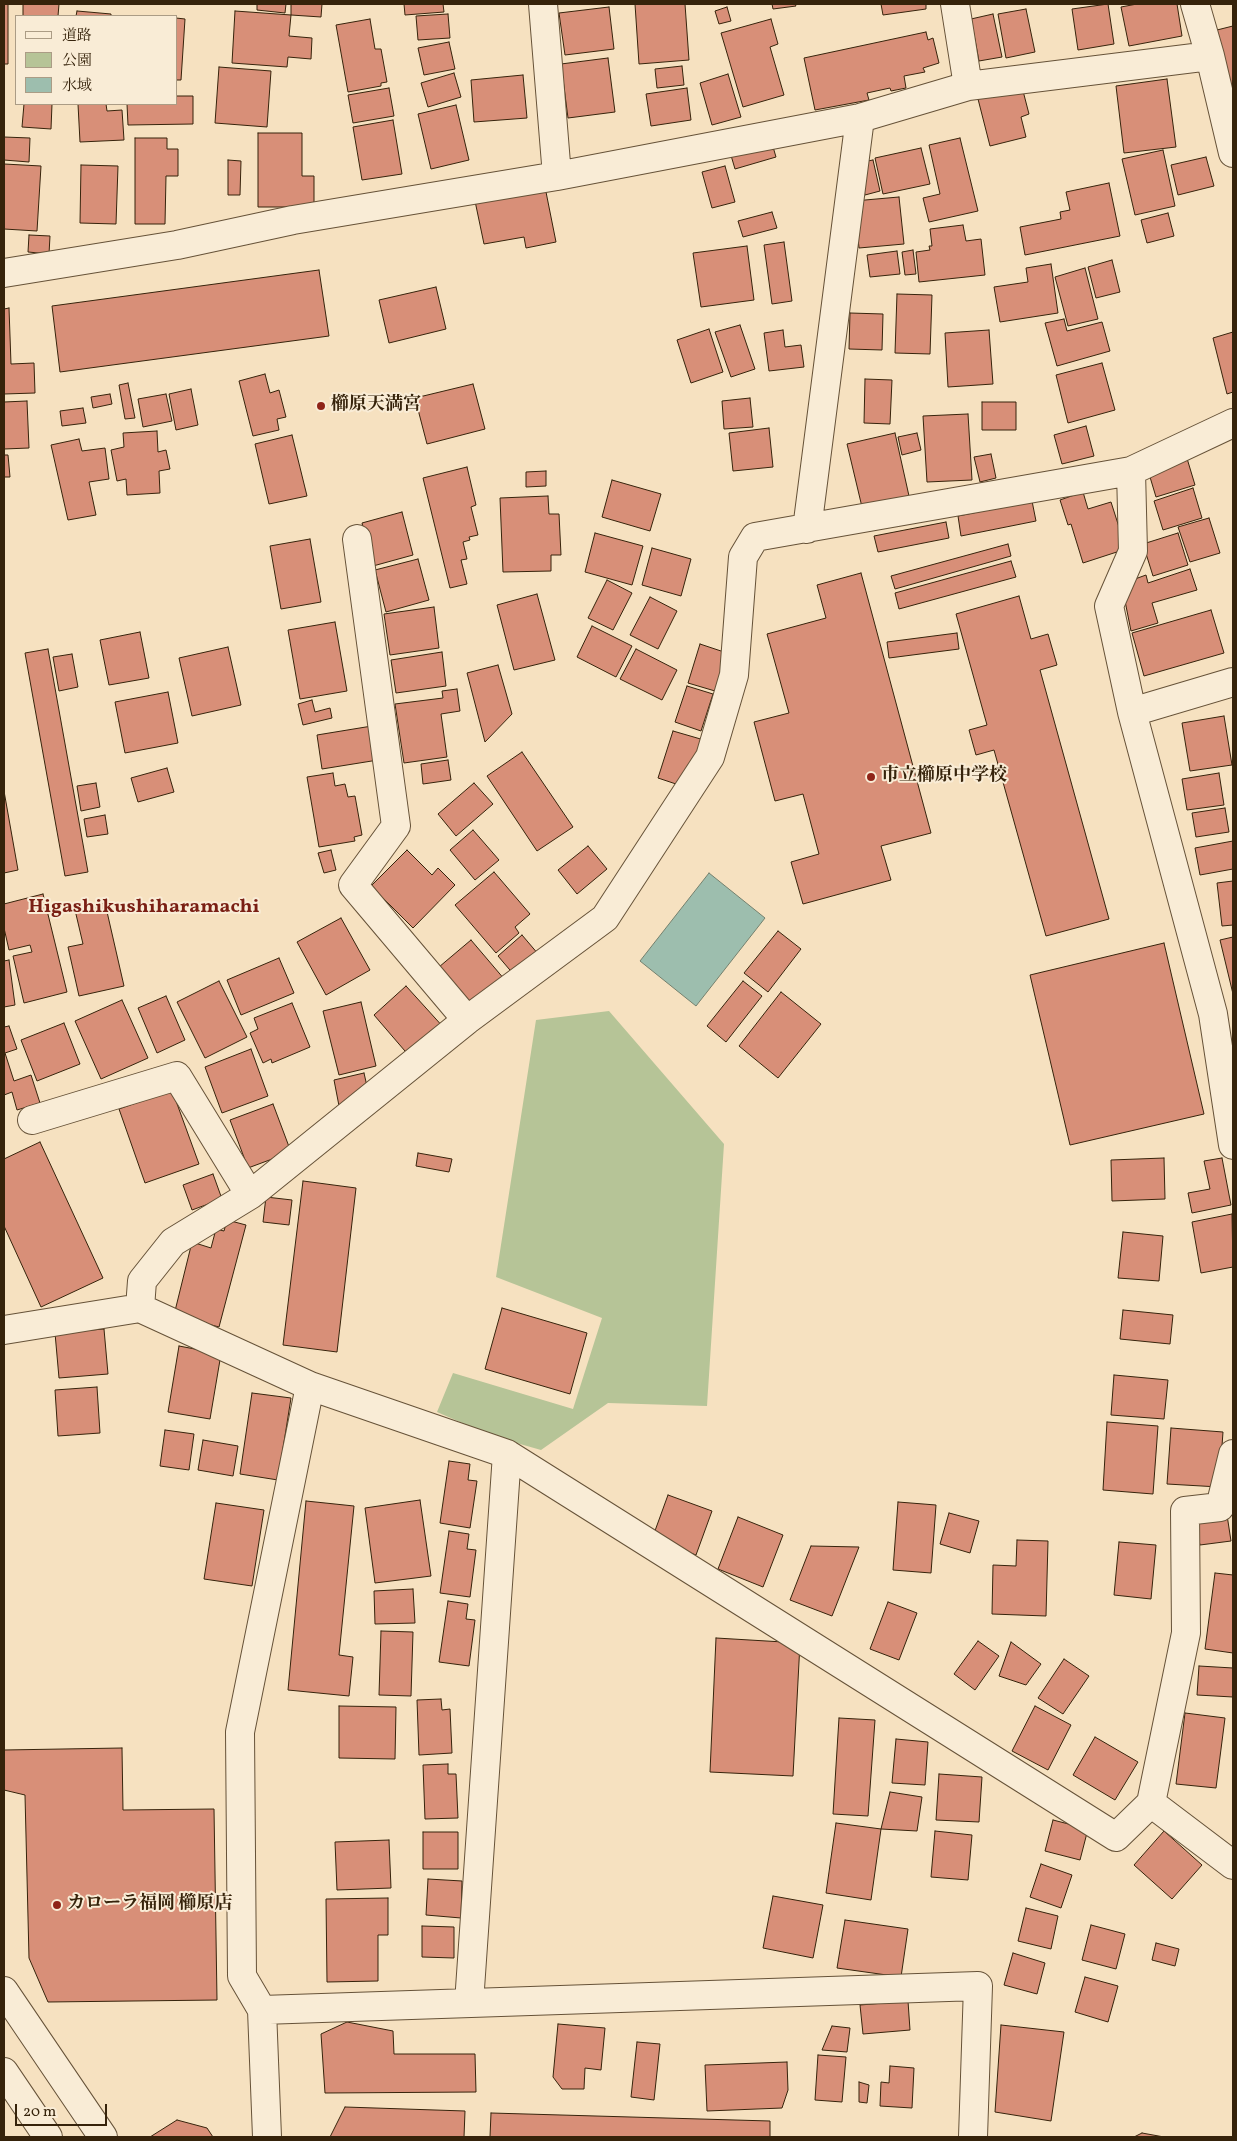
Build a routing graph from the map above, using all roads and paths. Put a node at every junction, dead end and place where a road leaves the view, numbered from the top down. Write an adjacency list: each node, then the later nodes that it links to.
1 (543, 4): 8 (street)
2 (955, 4): 5 (street)
3 (1195, 4): 4 (street)
4 (1210, 56): 5 (street); 7 (street)
5 (968, 86): 6 (street)
6 (860, 118): 8 (street); 12 (street)
7 (1233, 153)
8 (557, 176): 9 (street)
9 (4, 273)
10 (1233, 423): 11 (street)
11 (1131, 471): 12 (street); 15 (street)
12 (807, 529): 17 (street)
13 (357, 539): 17 (street)
14 (1233, 682): 15 (street)
15 (1132, 712): 16 (street)
16 (1223, 1011): 19 (street)
17 (467, 1020): 20 (street)
18 (32, 1120): 20 (street)
19 (1233, 1145)
20 (250, 1195): 21 (street)
21 (140, 1308): 22 (street); 23 (street)
22 (4, 1330)
23 (310, 1386): 24 (street); 30 (street)
24 (508, 1454): 26 (street); 29 (street)
25 (1233, 1454): 26 (street)
26 (1151, 1803): 27 (street)
27 (1233, 1865)
28 (4, 1991): 33 (street)
29 (469, 2003): 30 (street); 35 (street)
30 (262, 2010): 34 (street)
31 (4, 2072): 32 (street)
32 (48, 2137)
33 (103, 2137)
34 (267, 2137)
35 (973, 2137)

